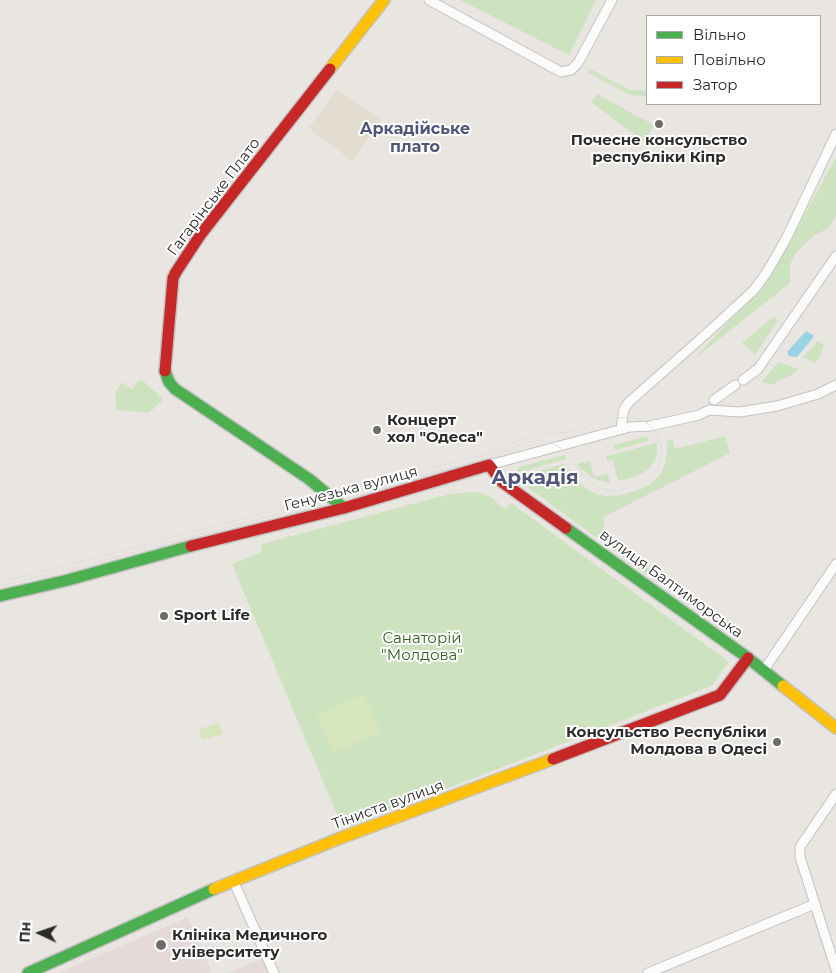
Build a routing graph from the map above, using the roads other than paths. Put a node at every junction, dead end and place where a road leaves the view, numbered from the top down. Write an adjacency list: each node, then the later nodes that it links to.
1 (384, 0): 10 (street, Гагарінське Плато)
2 (429, 0): 3 (street)
3 (612, 0)
4 (836, 134): 8 (street)
5 (836, 256): 7 (street)
6 (836, 385): 8 (street, Генуезька вулиця)
7 (714, 400)
8 (626, 428): 9 (street, Генуезька вулиця)
9 (489, 465): 10 (street, Генуезька вулиця); 13 (street, вулиця Балтиморська)
10 (344, 508): 12 (street, Генуезька вулиця)
11 (836, 564): 14 (street)
12 (0, 596)
13 (748, 658): 14 (street, вулиця Балтиморська); 17 (street, Тіниста вулиця)
14 (764, 670): 15 (street, вулиця Балтиморська)
15 (836, 728)
16 (836, 794): 18 (street)
17 (233, 880): 20 (street, Тіниста вулиця); 21 (street)
18 (815, 904): 19 (street); 22 (street)
19 (836, 970)
20 (28, 973)
21 (274, 973)
22 (648, 973)

